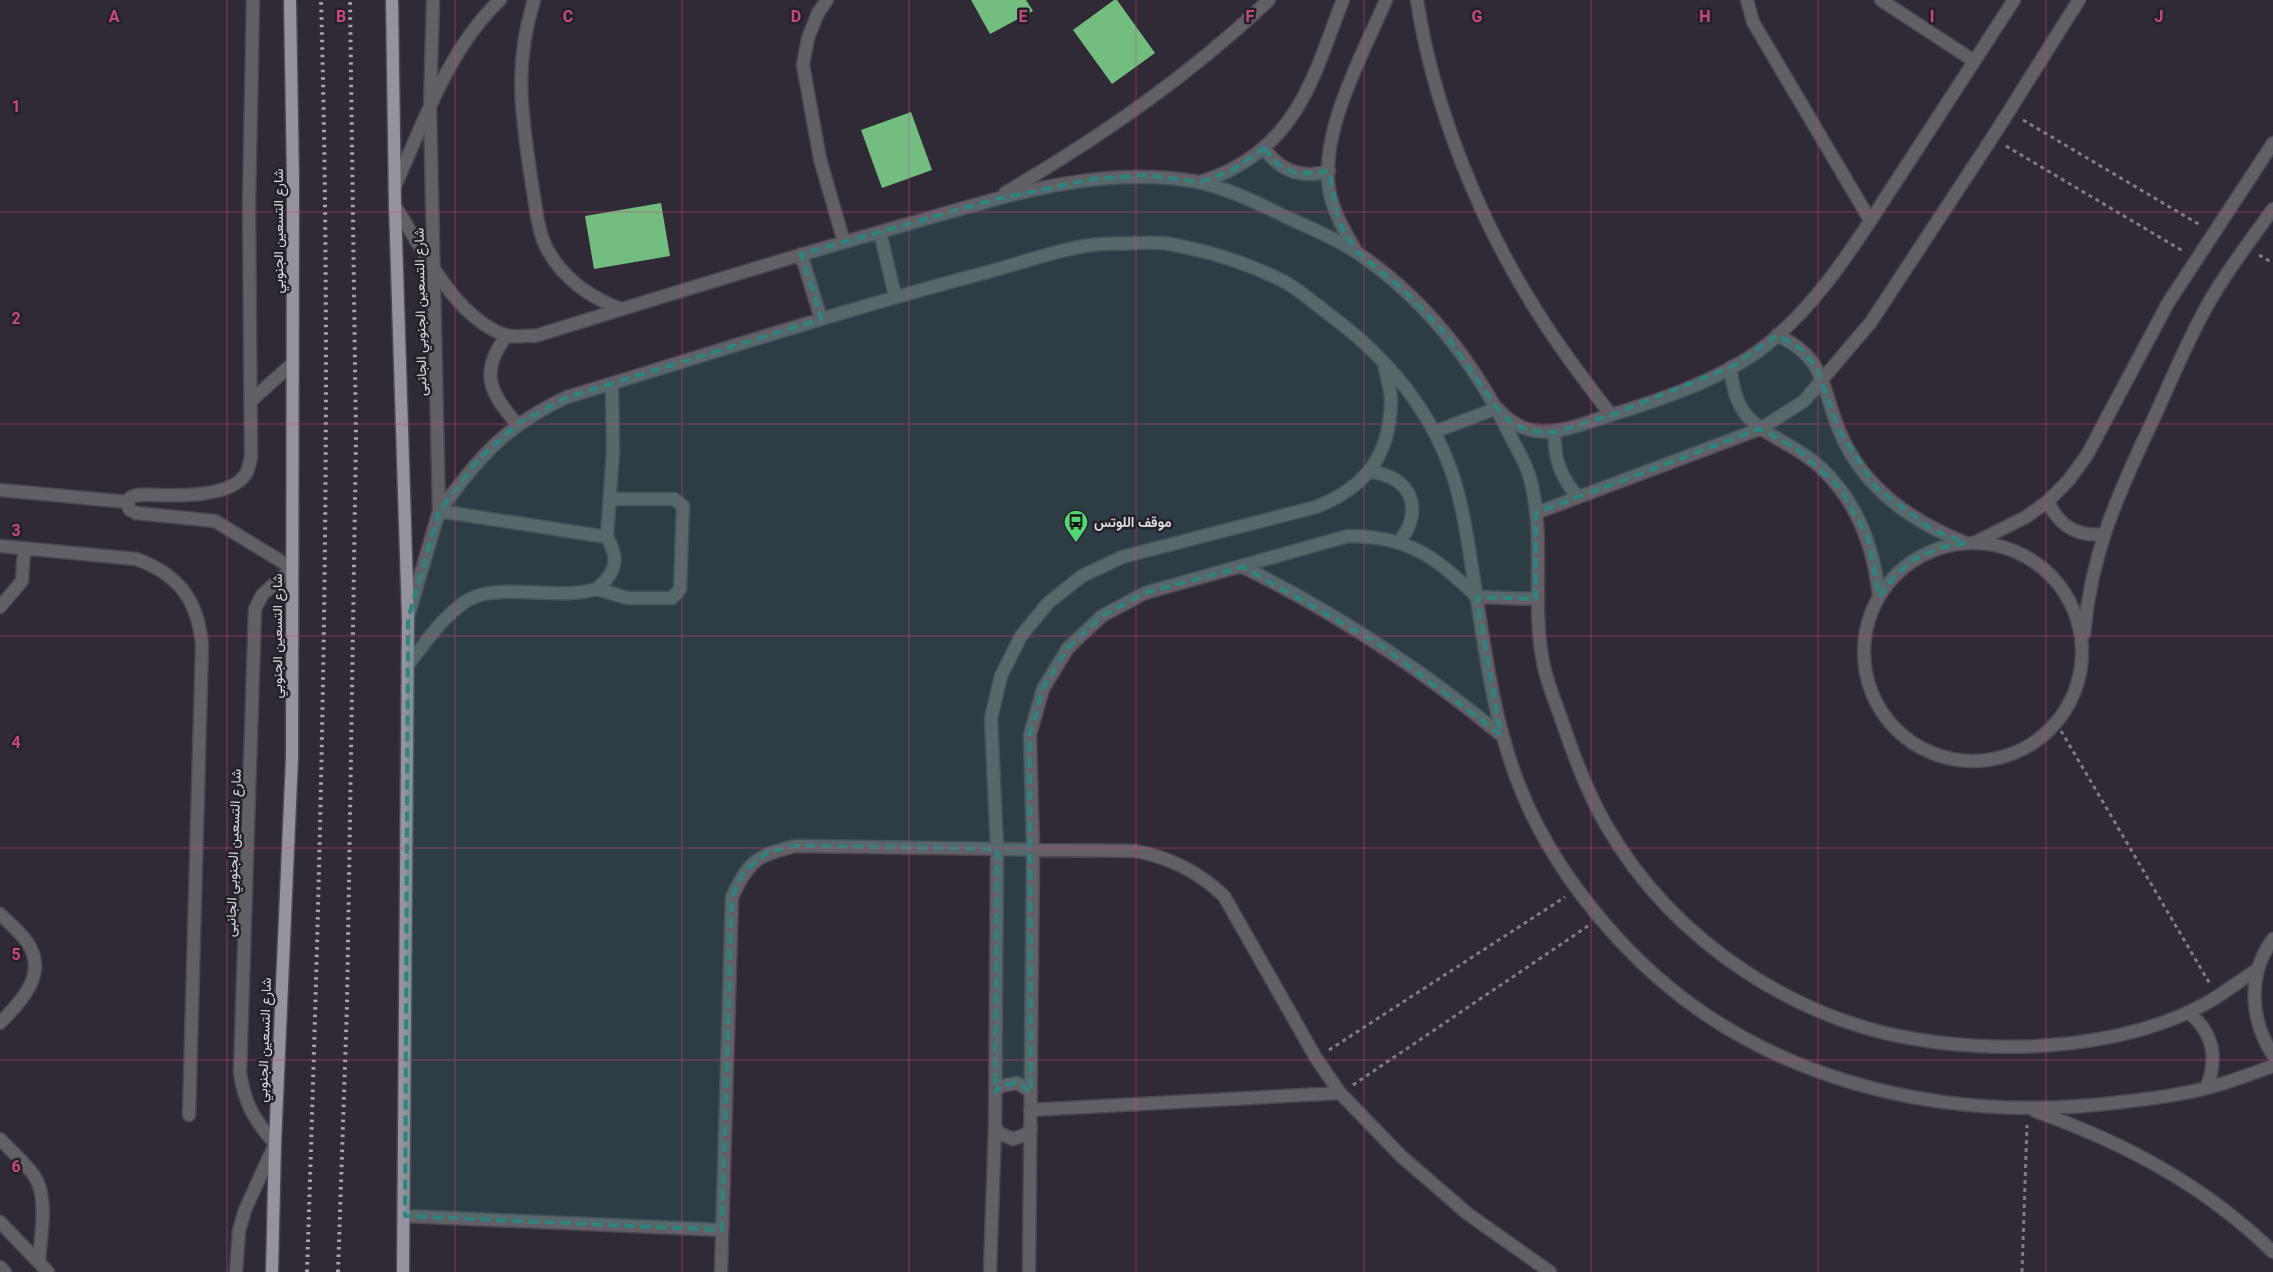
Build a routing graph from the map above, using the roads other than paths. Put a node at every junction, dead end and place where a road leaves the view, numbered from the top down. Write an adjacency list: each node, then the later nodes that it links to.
1 (253, 0): 42 (street)
2 (290, 0): 38 (main road, شارع التسعين الجنوبي)
3 (392, 0): 22 (main road)
4 (433, 0): 17 (street, شارع التسعين الجنوبي الجانبى)
5 (500, 0): 17 (street)
6 (534, 0): 33 (street)
7 (827, 0): 28 (street)
8 (1269, 0): 23 (street)
9 (1343, 0): 19 (street)
10 (1386, 0): 20 (street)
11 (1417, 0): 44 (street)
12 (1747, 0): 26 (street)
13 (1881, 0): 16 (street)
14 (2014, 0): 16 (street)
15 (2079, 0): 40 (street)
16 (1974, 62): 26 (street)
17 (430, 108): 22 (street); 31 (street, شارع التسعين الجنوبي الجانبى)
18 (2273, 143): 53 (street)
19 (1264, 148): 20 (street); 21 (street)
20 (1329, 171): 29 (street)
21 (1200, 182): 23 (street); 29 (street)
22 (395, 186): 24 (main road)
23 (996, 199): 27 (street)
24 (395, 206): 31 (street); 70 (main road)
25 (2273, 209): 57 (street)
26 (1870, 220): 35 (street)
27 (880, 232): 28 (street); 32 (street)
28 (844, 242): 30 (street)
29 (1356, 251): 43 (street)
30 (801, 254): 33 (street); 34 (street)
31 (434, 267): 36 (street); 55 (street, شارع التسعين الجنوبي الجانبى)
32 (895, 296): 34 (street); 37 (street)
33 (621, 309): 36 (street)
34 (821, 319): 41 (street)
35 (1777, 335): 39 (street); 40 (street)
36 (507, 336): 45 (street)
37 (1383, 360): 47 (street); 49 (street)
38 (293, 363): 42 (street); 64 (main road, شارع التسعين الجنوبي)
39 (1731, 367): 44 (street); 46 (street)
40 (1823, 380): 46 (street); 60 (street)
41 (612, 384): 45 (street); 52 (street)
42 (252, 400): 54 (street)
43 (1497, 408): 47 (street); 48 (street); 56 (street)
44 (1611, 415): 48 (street)
45 (517, 424): 55 (street)
46 (1760, 429): 51 (street); 67 (street)
47 (1434, 432): 66 (street)
48 (1555, 432): 51 (street)
49 (1370, 472): 59 (street); 75 (street)
50 (0, 490): 54 (street)
51 (1578, 497): 56 (street)
52 (610, 499): 58 (street); 65 (street)
53 (2048, 501): 57 (street); 60 (street)
54 (128, 502): 64 (street)
55 (439, 511): 58 (street); 70 (street, شارع التسعين الجنوبي الجانبى)
56 (1536, 513): 68 (street)
57 (2103, 534): 71 (street)
58 (607, 538): 65 (street)
59 (1399, 542): 63 (street); 66 (street)
60 (1970, 543): 67 (street); 71 (street)
61 (0, 546): 62 (street)
62 (24, 549): 69 (street); 89 (street)
63 (1243, 567): 73 (street); 74 (street)
64 (292, 568): 93 (main road, شارع التسعين الجنوبي); 93 (street, شارع التسعين الجنوبي الجانبى)
65 (597, 589): 72 (street)
66 (1477, 597): 68 (street); 73 (street)
67 (1879, 597): 71 (street)
68 (1536, 599): 79 (street)
69 (0, 607)
70 (408, 619): 72 (main road)
71 (2083, 651)
72 (407, 666): 94 (main road)
73 (1502, 735): 87 (street)
74 (1033, 848): 75 (street); 85 (street); 86 (street)
75 (997, 850): 84 (street); 96 (street)
76 (0, 914): 80 (street)
77 (2273, 939): 78 (street)
78 (2258, 969): 79 (street); 81 (street)
79 (2188, 1012): 83 (street)
80 (0, 1023)
81 (2273, 1055)
82 (2273, 1066): 83 (street)
83 (2206, 1088): 87 (street)
84 (995, 1092): 85 (street); 90 (street)
85 (1031, 1092): 88 (street)
86 (1340, 1093): 88 (street); 108 (street)
87 (2028, 1109): 97 (street)
88 (1030, 1110): 91 (street)
89 (189, 1115)
90 (995, 1126): 91 (street); 106 (street)
91 (1031, 1128): 107 (street)
92 (0, 1139): 98 (street)
93 (275, 1144): 102 (street); 103 (main road, شارع التسعين الجنوبي)
94 (405, 1216): 96 (street); 104 (main road)
95 (0, 1222): 98 (street)
96 (722, 1230): 105 (street)
97 (2273, 1252)
98 (39, 1262): 101 (street)
99 (0, 1267): 100 (street)
100 (5, 1272)
101 (48, 1272)
102 (236, 1272)
103 (272, 1272)
104 (403, 1272)
105 (721, 1272)
106 (990, 1272)
107 (1029, 1272)
108 (1550, 1272)

